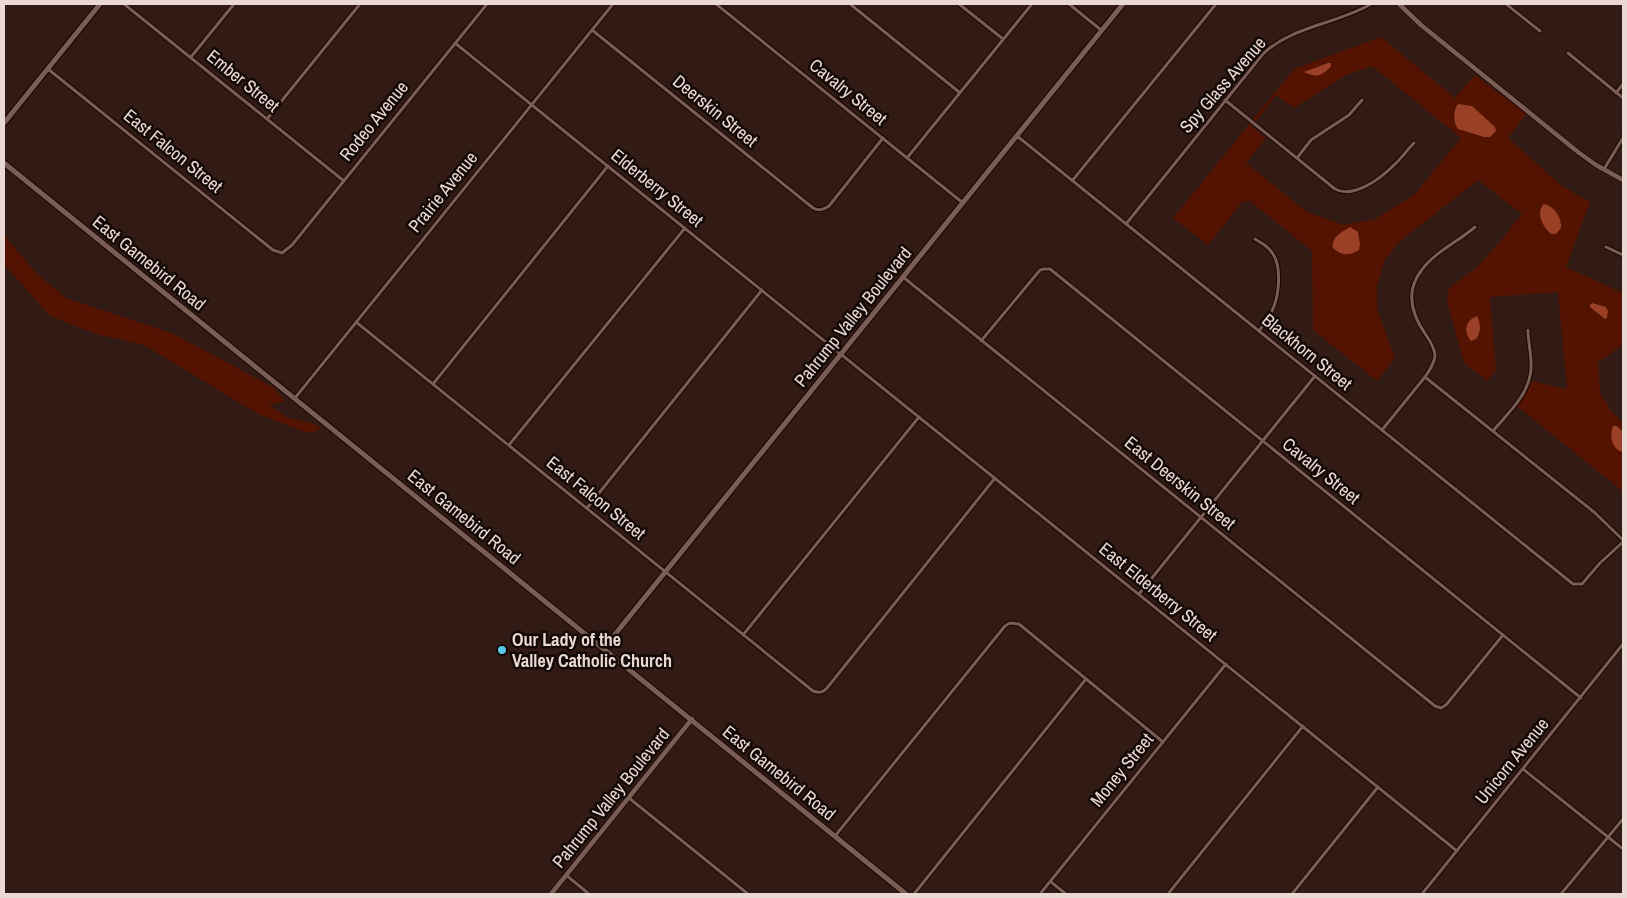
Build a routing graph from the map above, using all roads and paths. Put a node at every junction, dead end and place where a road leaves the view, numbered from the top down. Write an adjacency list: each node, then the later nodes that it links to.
1 (100, 4): 24 (main road)
2 (124, 4): 23 (street, Ember Street)
3 (234, 4): 23 (street)
4 (360, 4): 32 (street)
5 (486, 4): 21 (street, Rodeo Avenue)
6 (613, 4): 17 (street, Prairie Avenue)
7 (716, 4): 35 (street, Cavalry Street)
8 (850, 4): 26 (street)
9 (959, 4): 20 (street)
10 (1032, 4): 20 (street)
11 (1069, 4): 18 (street)
12 (1123, 4): 18 (main road, Pahrump Valley Boulevard)
13 (1216, 4): 45 (street)
14 (1371, 4): 29 (street, Spy Glass Avenue)
15 (1399, 4): 42 (street)
16 (1506, 4): 19 (street)
17 (592, 30): 31 (street, Prairie Avenue); 35 (street, Deerskin Street)
18 (1102, 30): 34 (main road, Pahrump Valley Boulevard)
19 (1540, 31)
20 (1003, 39): 26 (street)
21 (455, 43): 31 (street, Elderberry Street); 43 (street, Rodeo Avenue)
22 (1568, 52): 27 (street)
23 (191, 57): 32 (street, Ember Street)
24 (48, 68): 33 (main road); 52 (street, East Falcon Street)
25 (1623, 84): 27 (street)
26 (960, 92): 38 (street)
27 (1616, 93): 28 (street)
28 (1623, 98)
29 (1225, 100): 39 (street); 47 (street, Spy Glass Avenue)
30 (1362, 100): 39 (street)
31 (532, 104): 41 (street, Elderberry Street); 56 (street, Prairie Avenue)
32 (268, 119): 43 (street, Ember Street)
33 (4, 123)
34 (1017, 136): 45 (street, Blackhorn Street); 46 (main road, Pahrump Valley Boulevard)
35 (884, 138): 38 (street, Cavalry Street)
36 (1623, 138): 42 (street)
37 (1414, 143): 39 (street)
38 (907, 158): 46 (street, Cavalry Street)
39 (1297, 158)
40 (4, 163): 64 (main road, East Gamebird Road)
41 (608, 166): 49 (street, Elderberry Street); 63 (street)
42 (1604, 170): 44 (street)
43 (344, 180): 52 (street, Rodeo Avenue)
44 (1623, 180)
45 (1072, 181): 47 (street, Blackhorn Street)
46 (963, 203): 54 (main road, Pahrump Valley Boulevard)
47 (1126, 224): 58 (street, Blackhorn Street)
48 (1475, 227): 62 (street)
49 (685, 228): 55 (street, Elderberry Street); 69 (street)
50 (1255, 239): 58 (street)
51 (1606, 247): 53 (street)
52 (282, 253)
53 (1623, 255)
54 (902, 277): 59 (street, East Deerskin Street); 60 (main road, Pahrump Valley Boulevard)
55 (762, 290): 60 (street, Elderberry Street); 71 (street)
56 (356, 322): 63 (street, East Falcon Street); 64 (street, Prairie Avenue)
57 (1528, 330): 67 (street)
58 (1259, 331): 61 (street, Blackhorn Street)
59 (981, 341): 68 (street, Cavalry Street); 72 (street, East Deerskin Street)
60 (841, 354): 65 (street, East Elderberry Street); 74 (main road, Pahrump Valley Boulevard)
61 (1316, 376): 66 (street, Blackhorn Street); 68 (street)
62 (1425, 377): 66 (street); 67 (street)
63 (433, 384): 69 (street, East Falcon Street)
64 (295, 398): 79 (main road, East Gamebird Road)
65 (919, 417): 70 (street, East Elderberry Street); 76 (street)
66 (1382, 430): 73 (street, Blackhorn Street)
67 (1493, 431): 73 (street)
68 (1262, 442): 72 (street); 77 (street, Cavalry Street)
69 (509, 445): 71 (street, East Falcon Street)
70 (995, 478): 75 (street, East Elderberry Street); 76 (street, East Falcon Street)
71 (587, 508): 74 (street, East Falcon Street)
72 (1202, 518): 75 (street); 77 (street, East Deerskin Street)
73 (1623, 541)
74 (666, 572): 76 (street, East Falcon Street); 79 (main road, Pahrump Valley Boulevard)
75 (1140, 594): 80 (street, East Elderberry Street)
76 (743, 635)
77 (1503, 635): 82 (street, Cavalry Street)
78 (1623, 644): 82 (street, Unicorn Avenue)
79 (604, 648): 83 (main road, East Gamebird Road)
80 (1226, 664): 84 (street, East Elderberry Street); 85 (street, Money Street)
81 (1086, 679): 85 (street); 90 (street); 100 (street)
82 (1581, 698): 86 (street, Unicorn Avenue)
83 (692, 719): 88 (street, Pahrump Valley Boulevard); 90 (main road, East Gamebird Road)
84 (1303, 726): 87 (street, East Elderberry Street); 103 (street)
85 (1163, 742): 95 (street, Money Street)
86 (1523, 769): 91 (street); 93 (street, Unicorn Avenue)
87 (1378, 787): 93 (street, East Elderberry Street); 104 (street)
88 (629, 798): 94 (street, Pahrump Valley Boulevard); 98 (street)
89 (1623, 819): 91 (street)
90 (835, 836): 99 (main road, East Gamebird Road)
91 (1608, 837): 92 (street); 106 (street)
92 (1623, 850)
93 (1457, 851): 105 (street, Unicorn Avenue)
94 (566, 875): 96 (street, Pahrump Valley Boulevard); 97 (street)
95 (1050, 882): 101 (street, Money Street); 102 (street)
96 (551, 894)
97 (589, 894)
98 (748, 894)
99 (906, 894)
100 (914, 894)
101 (1040, 894)
102 (1066, 894)
103 (1168, 894)
104 (1292, 894)
105 (1422, 894)
106 (1561, 894)

